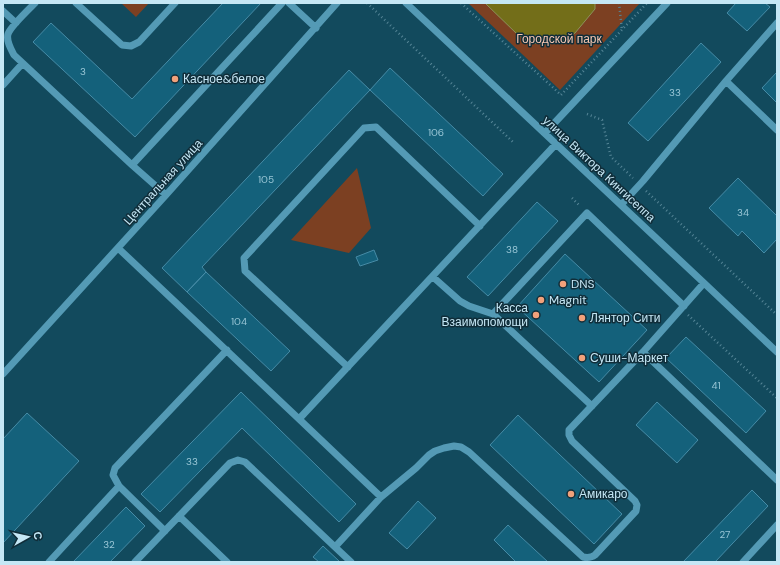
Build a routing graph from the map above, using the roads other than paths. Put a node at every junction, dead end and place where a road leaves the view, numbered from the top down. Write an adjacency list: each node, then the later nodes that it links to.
1 (34, 3): 10 (street)
2 (76, 3): 3 (street)
3 (175, 3)
4 (282, 3): 19 (street)
5 (289, 3): 12 (street)
6 (337, 3): 12 (street, Центральная улица)
7 (406, 3): 17 (street, улица Виктора Кингисеппа)
8 (667, 3): 17 (street)
9 (3, 11): 10 (street)
10 (16, 23): 13 (street)
11 (777, 24): 14 (street)
12 (316, 28): 20 (street, Центральная улица)
13 (22, 64): 15 (street); 19 (street)
14 (726, 81): 16 (street); 21 (street)
15 (3, 85)
16 (777, 130)
17 (545, 133): 18 (street, улица Виктора Кингисеппа)
18 (556, 144): 21 (street, улица Виктора Кингисеппа); 22 (street)
19 (132, 165): 20 (street)
20 (166, 195): 23 (street, Центральная улица)
21 (621, 205): 25 (street, улица Виктора Кингисеппа)
22 (480, 226): 24 (street); 31 (street)
23 (118, 248): 28 (street); 32 (street, Центральная улица)
24 (433, 276): 27 (street); 31 (street)
25 (704, 283): 26 (street); 30 (street, улица Виктора Кингисеппа)
26 (684, 306): 27 (street); 29 (street)
27 (493, 314): 33 (street)
28 (227, 350): 34 (street); 36 (street)
29 (642, 352): 33 (street); 35 (street)
30 (777, 352)
31 (348, 367): 34 (street)
32 (3, 374)
33 (592, 406): 37 (street)
34 (299, 419): 37 (street)
35 (777, 480)
36 (120, 486): 40 (street); 42 (street)
37 (381, 497): 41 (street)
38 (179, 516): 40 (street); 41 (street); 44 (street)
39 (777, 525): 46 (street)
40 (165, 531): 43 (street)
41 (335, 547): 45 (street)
42 (49, 562)
43 (135, 562)
44 (227, 562)
45 (351, 562)
46 (743, 562)

